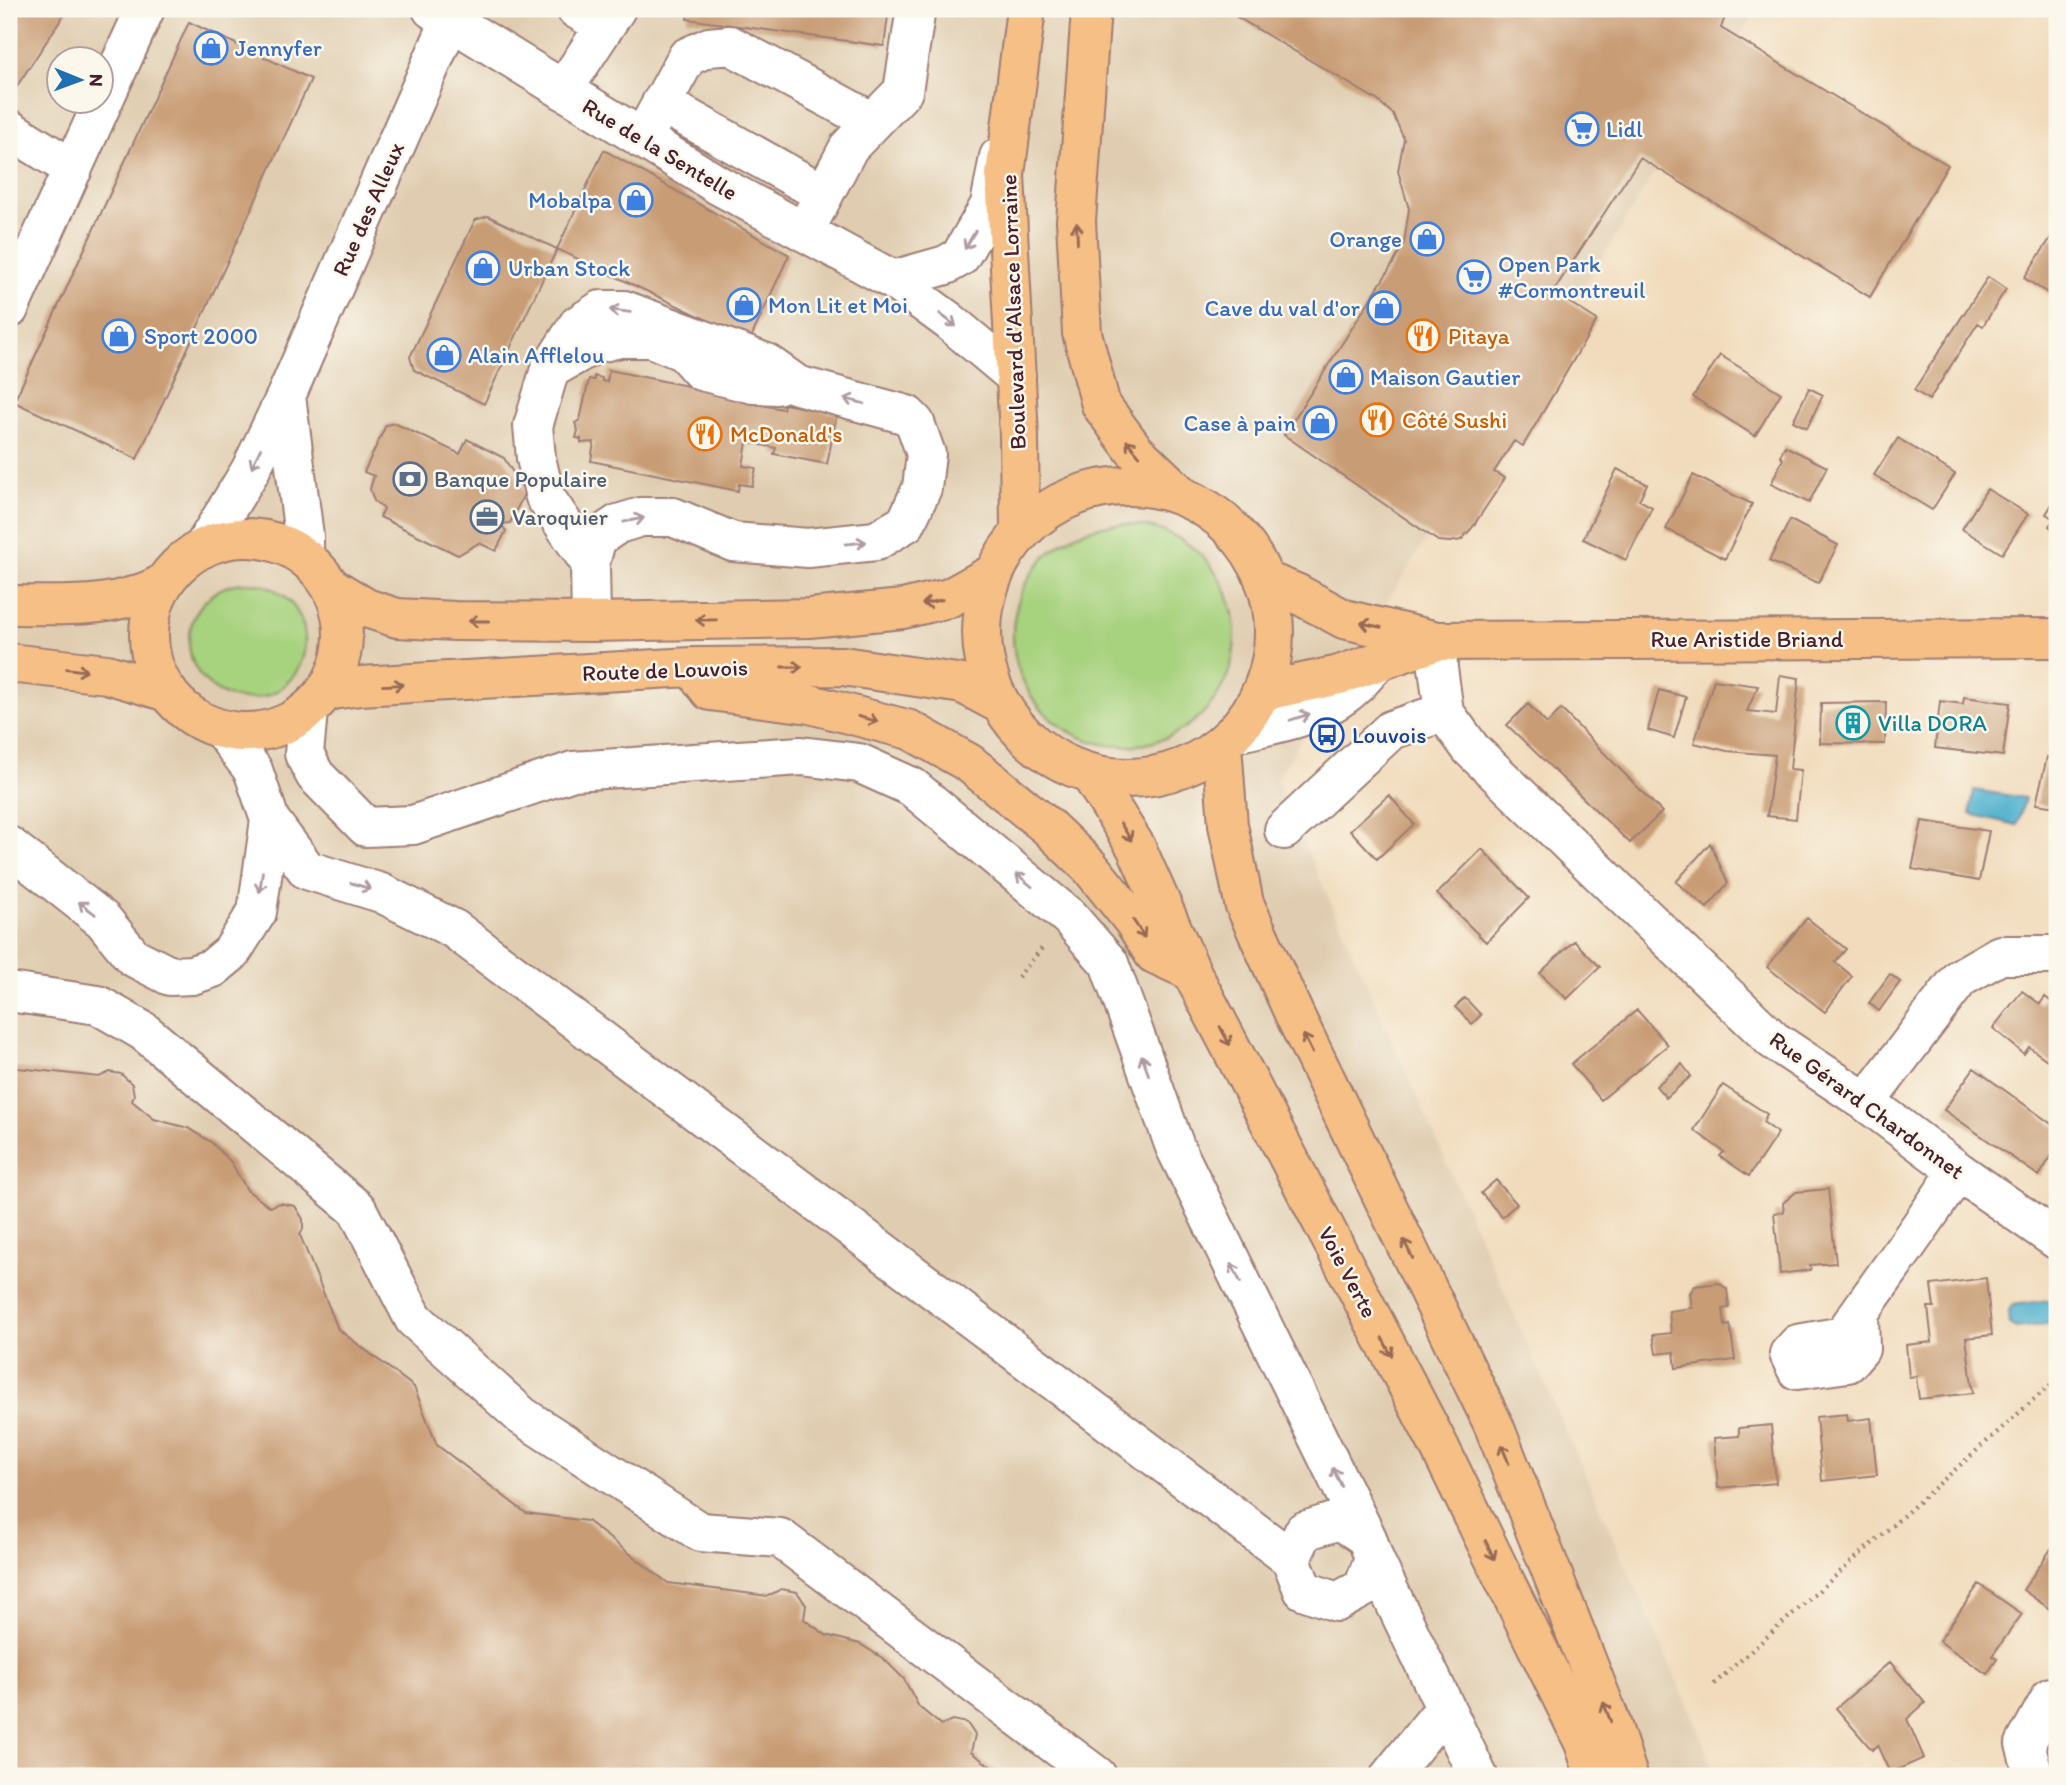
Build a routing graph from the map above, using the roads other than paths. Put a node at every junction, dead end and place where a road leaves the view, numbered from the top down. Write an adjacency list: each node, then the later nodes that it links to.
1 (145, 9): 12 (street)
2 (916, 9): 9 (street)
3 (1026, 9): 15 (street, one-way to 15); 18 (main road, Boulevard d'Alsace Lorraine)
4 (1091, 9): 21 (main road, one-way to 4)
5 (441, 15): 7 (street, Rue de la Sentelle); 20 (street, Rue des Alleux)
6 (599, 15): 7 (street)
7 (563, 90): 11 (street, Rue de la Sentelle)
8 (661, 103): 9 (street); 11 (street); 13 (street)
9 (873, 122): 13 (street)
10 (9, 129): 12 (street)
11 (642, 139): 14 (street, Rue de la Sentelle)
12 (73, 169): 16 (street)
13 (824, 194): 14 (street)
14 (804, 232): 15 (street, Rue de la Sentelle)
15 (893, 280): 18 (street, Rue de la Sentelle, one-way to 18)
16 (9, 309)
17 (565, 360): 19 (street); 19 (street, one-way to 17); 25 (street)
18 (1016, 377): 22 (main road, Boulevard d'Alsace Lorraine)
19 (797, 386): 25 (street, one-way to 19)
20 (286, 396): 23 (street, Rue des Alleux, one-way to 23); 24 (street)
21 (1182, 496): 22 (main road); 27 (main road)
22 (1020, 532): 26 (main road)
23 (203, 548): 24 (main road); 28 (main road)
24 (304, 557): 29 (main road)
25 (590, 563): 31 (street)
26 (994, 573): 31 (main road, one-way to 31); 40 (main road)
27 (1264, 580): 33 (main road, Rue Aristide Briand, one-way to 27); 38 (main road)
28 (164, 583): 30 (main road); 37 (main road)
29 (330, 586): 31 (main road, one-way to 29); 39 (main road)
30 (9, 605)
31 (591, 622)
32 (2057, 638): 33 (main road, Rue Aristide Briand)
33 (1437, 641): 35 (main road, Rue Aristide Briand); 41 (street, Rue Gérard Chardonnet)
34 (9, 663): 37 (main road, one-way to 37)
35 (1376, 663): 38 (main road, Rue Aristide Briand); 43 (street, one-way to 35)
36 (691, 667): 39 (main road, Route de Louvois, one-way to 36); 40 (main road, Route de Louvois, one-way to 40); 50 (main road, one-way to 50)
37 (168, 692): 42 (main road)
38 (1261, 692): 43 (main road)
39 (316, 701): 42 (main road); 57 (street, one-way to 39)
40 (1000, 704): 44 (main road)
41 (1444, 712): 46 (street); 53 (street, Rue Gérard Chardonnet)
42 (222, 730): 45 (street)
43 (1228, 739): 44 (main road); 65 (main road, one-way to 43)
44 (1090, 774): 50 (main road, Voie Verte, one-way to 50)
45 (270, 820): 49 (street, one-way to 49); 58 (street, one-way to 58)
46 (1284, 830)
47 (9, 846): 49 (street, one-way to 47)
48 (2057, 955): 53 (street)
49 (134, 957): 52 (street)
50 (1191, 971): 64 (main road, Voie Verte, one-way to 64)
51 (9, 992): 52 (street)
52 (98, 1005): 61 (street)
53 (1866, 1102): 54 (street, Rue Gérard Chardonnet)
54 (1958, 1171): 55 (street, Rue Gérard Chardonnet); 56 (street)
55 (2057, 1240)
56 (1859, 1313)
57 (1370, 1549): 58 (street); 58 (street); 60 (street)
58 (1291, 1559)
59 (2051, 1697): 66 (street)
60 (1446, 1708): 62 (street); 63 (street)
61 (1097, 1776)
62 (1390, 1776)
63 (1478, 1776)
64 (1595, 1776)
65 (1629, 1776)
66 (2034, 1776)

